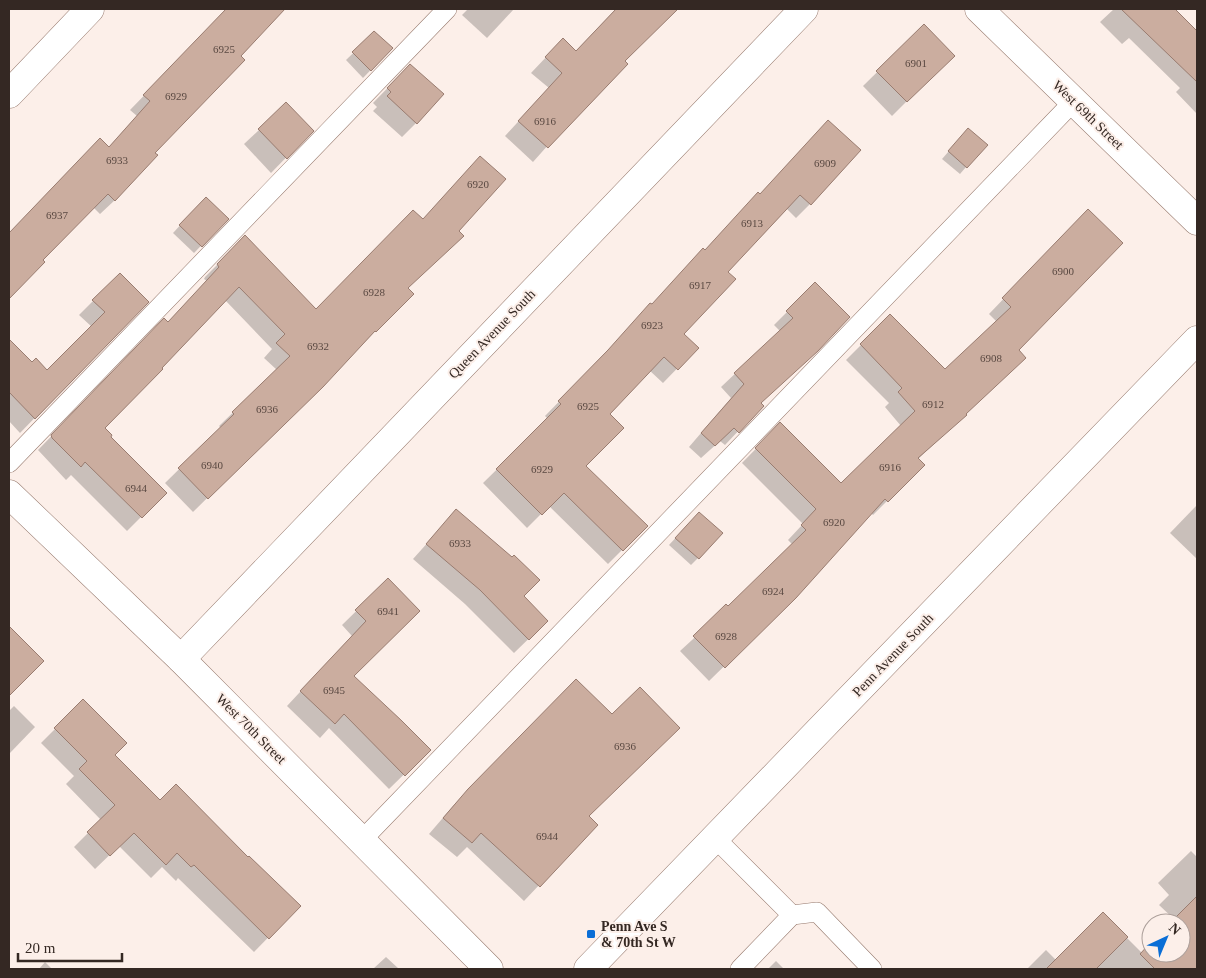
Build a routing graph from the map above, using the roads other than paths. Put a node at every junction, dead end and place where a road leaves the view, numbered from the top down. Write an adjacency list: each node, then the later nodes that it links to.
1 (90, 9): 5 (street)
2 (447, 9): 9 (lane)
3 (804, 9): 11 (street, Queen Avenue South)
4 (979, 9): 6 (street, West 69th Street)
5 (9, 94)
6 (1074, 101): 7 (street, West 69th Street); 13 (lane)
7 (1197, 221)
8 (1197, 340): 12 (street, Penn Avenue South)
9 (9, 463)
10 (9, 494): 11 (street, West 70th Street)
11 (181, 658): 13 (street, West 70th Street)
12 (715, 838): 14 (lane); 16 (street, Penn Avenue South)
13 (362, 840): 15 (street, West 70th Street)
14 (792, 915): 17 (lane); 18 (lane)
15 (490, 969)
16 (588, 969)
17 (740, 969)
18 (872, 969)

